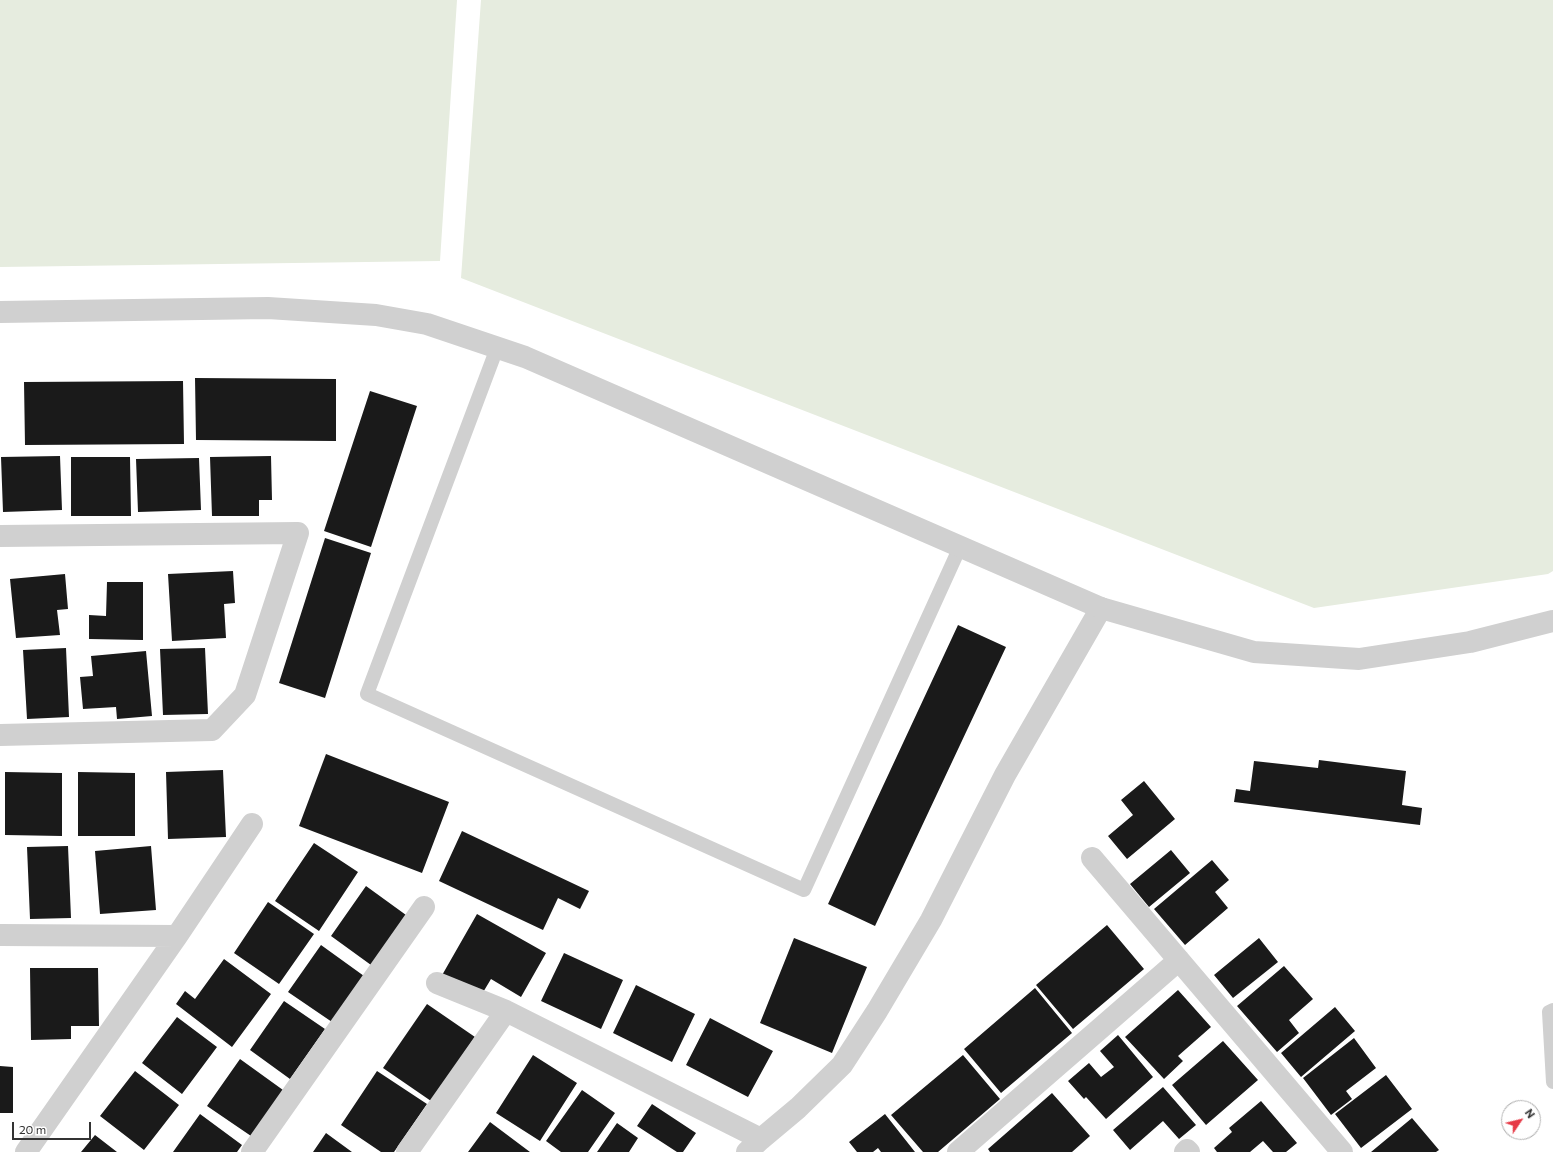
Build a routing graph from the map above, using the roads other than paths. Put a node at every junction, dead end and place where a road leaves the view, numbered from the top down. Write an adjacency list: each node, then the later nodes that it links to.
1 (0, 312): 2 (street)
2 (497, 348): 4 (street); 4 (lane)
3 (0, 536): 7 (street)
4 (960, 547): 5 (street)
5 (1101, 608): 6 (street); 18 (street)
6 (1553, 621)
7 (0, 735)
8 (252, 824): 12 (street)
9 (1092, 858): 13 (street)
10 (424, 907): 20 (street)
11 (0, 935): 12 (street)
12 (178, 936): 19 (street)
13 (1179, 960): 22 (street); 25 (street)
14 (437, 984): 16 (street)
15 (1553, 1010): 17 (lane)
16 (506, 1011): 18 (street); 21 (street)
17 (1553, 1082)
18 (754, 1145)
19 (26, 1152)
20 (252, 1152)
21 (407, 1152)
22 (958, 1152)
23 (1185, 1152): 24 (street)
24 (1189, 1152)
25 (1342, 1152)

